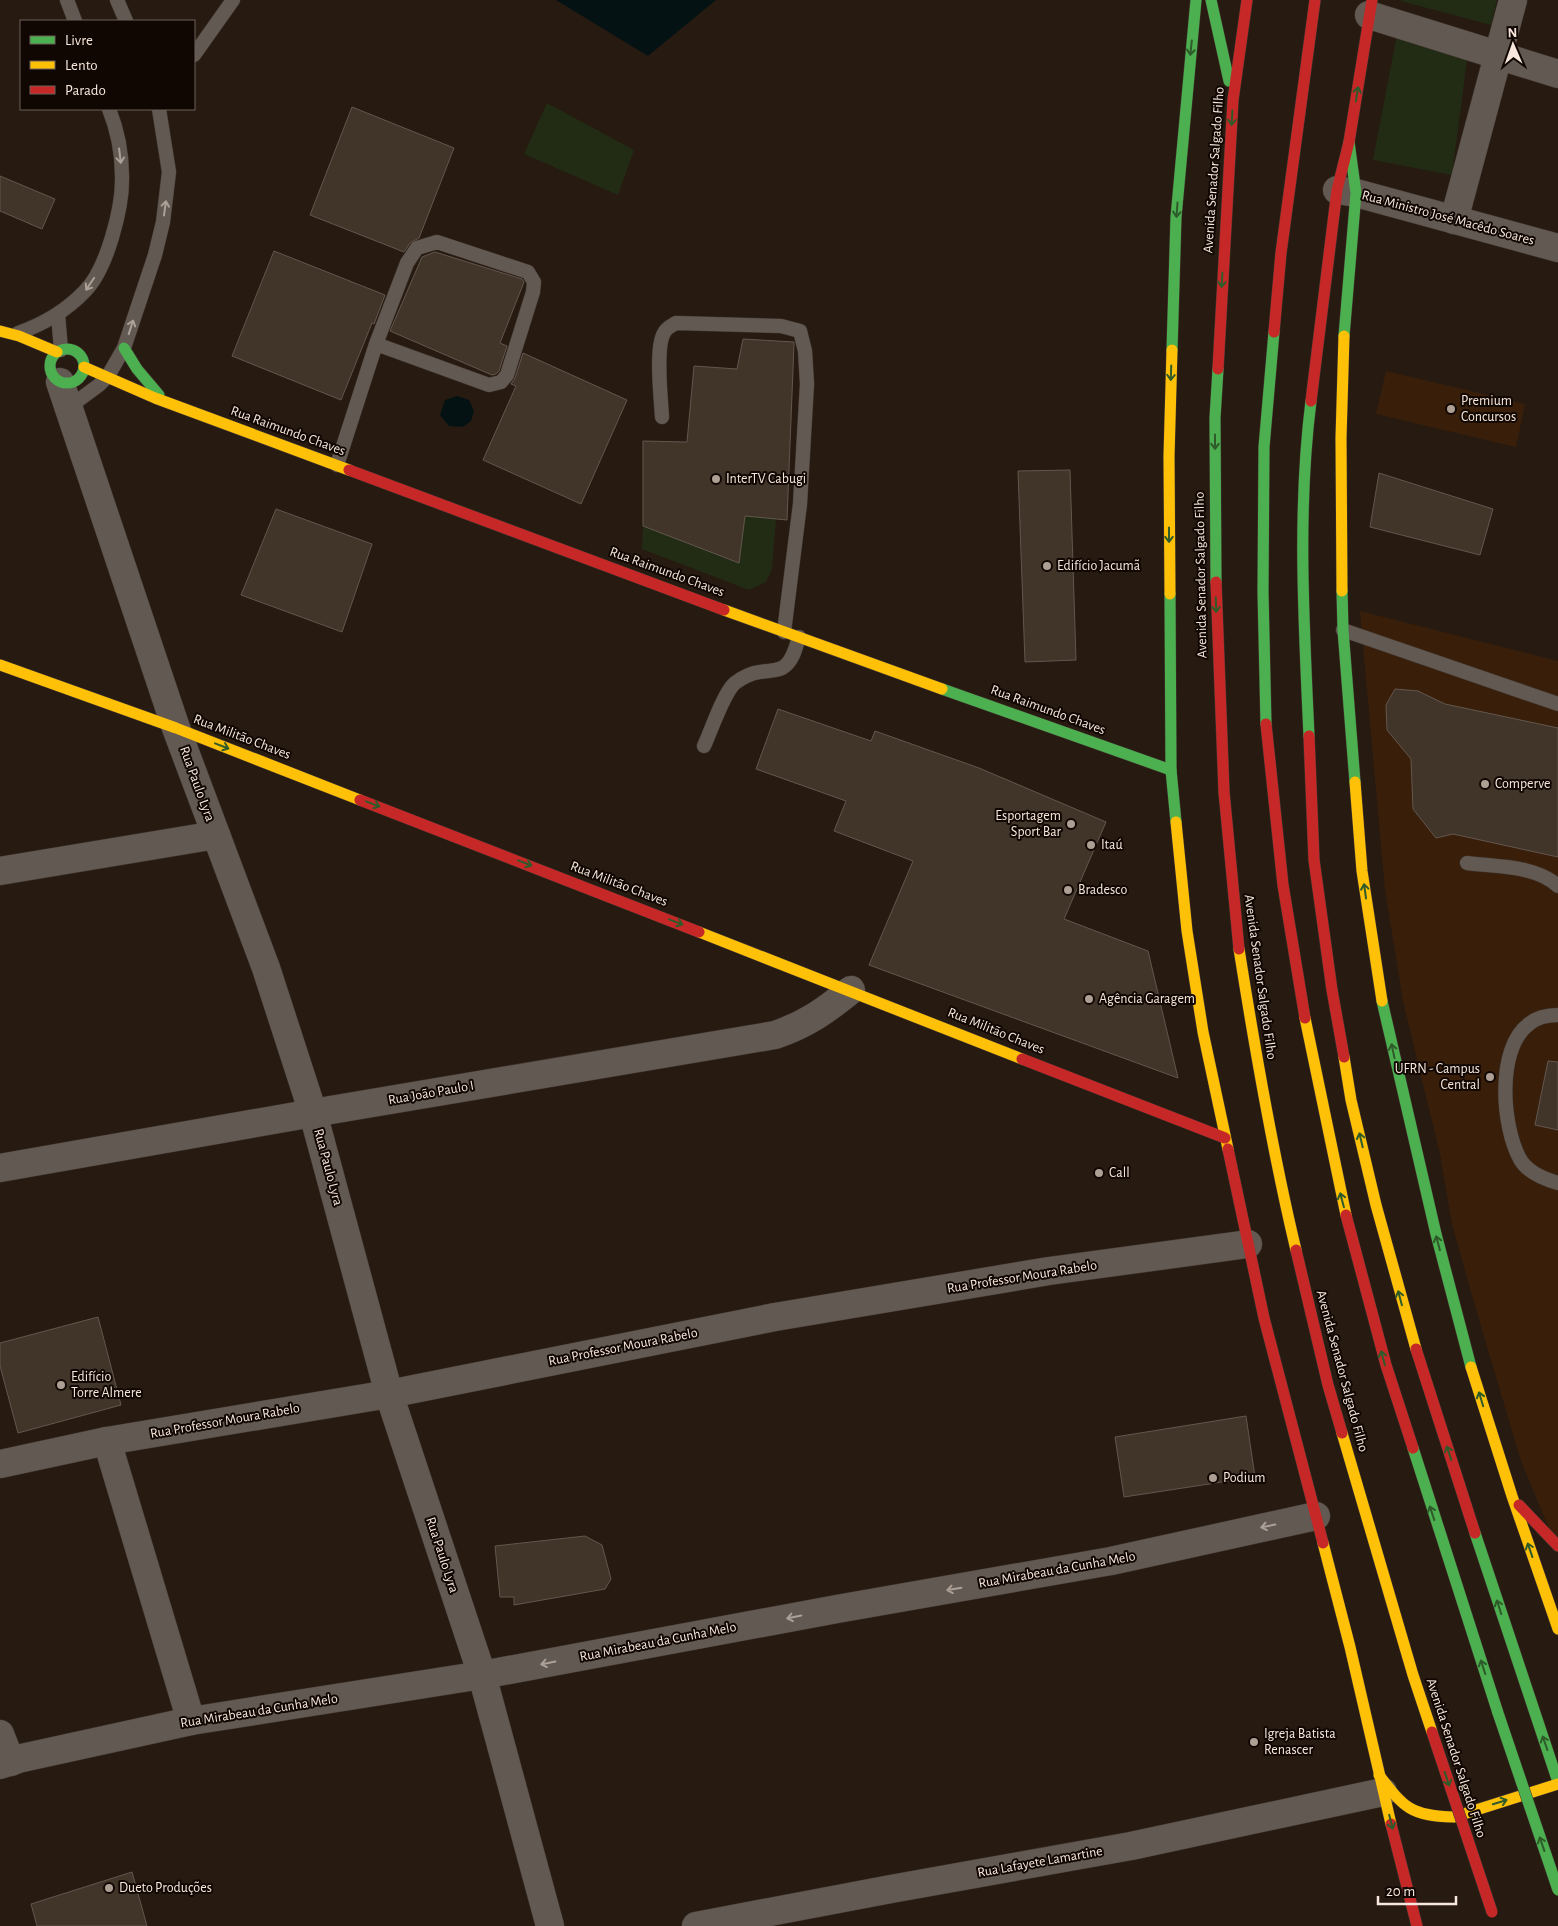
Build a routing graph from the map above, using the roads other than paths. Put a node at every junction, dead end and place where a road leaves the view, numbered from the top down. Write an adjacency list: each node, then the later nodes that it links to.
1 (67, 0): 10 (lane)
2 (117, 0): 11 (lane)
3 (233, 0): 12 (lane)
4 (1196, 0): 40 (main road, one-way to 40)
5 (1211, 0): 15 (main road)
6 (1247, 0): 15 (main road, Avenida Senador Salgado Filho)
7 (1314, 0): 65 (main road, one-way to 7, bridge)
8 (1513, 0): 13 (street)
9 (1371, 7): 13 (street); 18 (main road, one-way to 9)
10 (75, 20)
11 (126, 20)
12 (195, 54)
13 (1497, 56): 14 (street); 20 (street)
14 (1558, 74)
15 (1233, 100): 69 (main road, Avenida Senador Salgado Filho, one-way to 69, bridge)
16 (109, 110): 22 (lane, one-way to 22)
17 (159, 110): 26 (lane, one-way to 17)
18 (1349, 142): 19 (main road); 19 (main road)
19 (1346, 191): 20 (street, Rua Ministro José Macêdo Soares); 33 (main road); 63 (main road, one-way to 19)
20 (1454, 220): 21 (street, Rua Ministro José Macêdo Soares)
21 (1558, 248)
22 (58, 314): 24 (lane); 27 (lane)
23 (0, 331): 24 (main road)
24 (14, 335): 27 (main road)
25 (376, 344): 25 (lane); 32 (lane)
26 (124, 348): 28 (lane); 30 (main road)
27 (59, 351): 29 (main road); 29 (main road)
28 (104, 380): 29 (lane); 29 (main road, Rua Raimundo Chaves); 30 (main road, Rua Raimundo Chaves)
29 (66, 384): 38 (street, Rua Paulo Lyra)
30 (160, 400): 32 (main road, Rua Raimundo Chaves)
31 (662, 417): 34 (lane)
32 (337, 466): 34 (main road, Rua Raimundo Chaves)
33 (1343, 630): 37 (lane); 55 (main road, one-way to 33)
34 (784, 632): 35 (main road, Rua Raimundo Chaves)
35 (800, 637): 39 (lane); 40 (main road, Rua Raimundo Chaves)
36 (0, 665): 38 (main road, Rua Militão Chaves)
37 (1558, 704)
38 (176, 728): 41 (street, Rua Paulo Lyra); 45 (main road, Rua Militão Chaves, one-way to 45)
39 (704, 746)
40 (1171, 770): 48 (main road)
41 (216, 835): 43 (street); 47 (street, Rua Paulo Lyra)
42 (1467, 863): 44 (lane)
43 (0, 871)
44 (1558, 886)
45 (851, 990): 47 (street, Rua João Paulo I); 48 (main road, Rua Militão Chaves)
46 (1558, 1015): 50 (lane)
47 (313, 1113): 49 (street, Rua João Paulo I); 52 (street, Rua Paulo Lyra)
48 (1225, 1138): 51 (main road)
49 (0, 1168)
50 (1558, 1183)
51 (1248, 1244): 52 (street, Rua Professor Moura Rabelo); 56 (main road)
52 (389, 1394): 53 (street, Rua Professor Moura Rabelo); 59 (street, Rua Paulo Lyra)
53 (107, 1441): 54 (street, Rua Professor Moura Rabelo); 60 (street)
54 (0, 1464)
55 (1512, 1496): 57 (main road); 58 (main road, one-way to 55)
56 (1316, 1516): 59 (street, Rua Mirabeau da Cunha Melo, one-way to 59); 64 (main road)
57 (1558, 1546)
58 (1558, 1629)
59 (482, 1675): 60 (street, Rua Mirabeau da Cunha Melo); 66 (street, Rua Paulo Lyra)
60 (191, 1721): 62 (street, Rua Mirabeau da Cunha Melo)
61 (0, 1734): 62 (street)
62 (5, 1763)
63 (1558, 1783): 64 (main road, one-way to 63)
64 (1381, 1784): 67 (street, Rua Lafayete Lamartine); 68 (main road, one-way to 68)
65 (1558, 1890)
66 (550, 1926)
67 (696, 1926)
68 (1417, 1926)
69 (1497, 1926)

